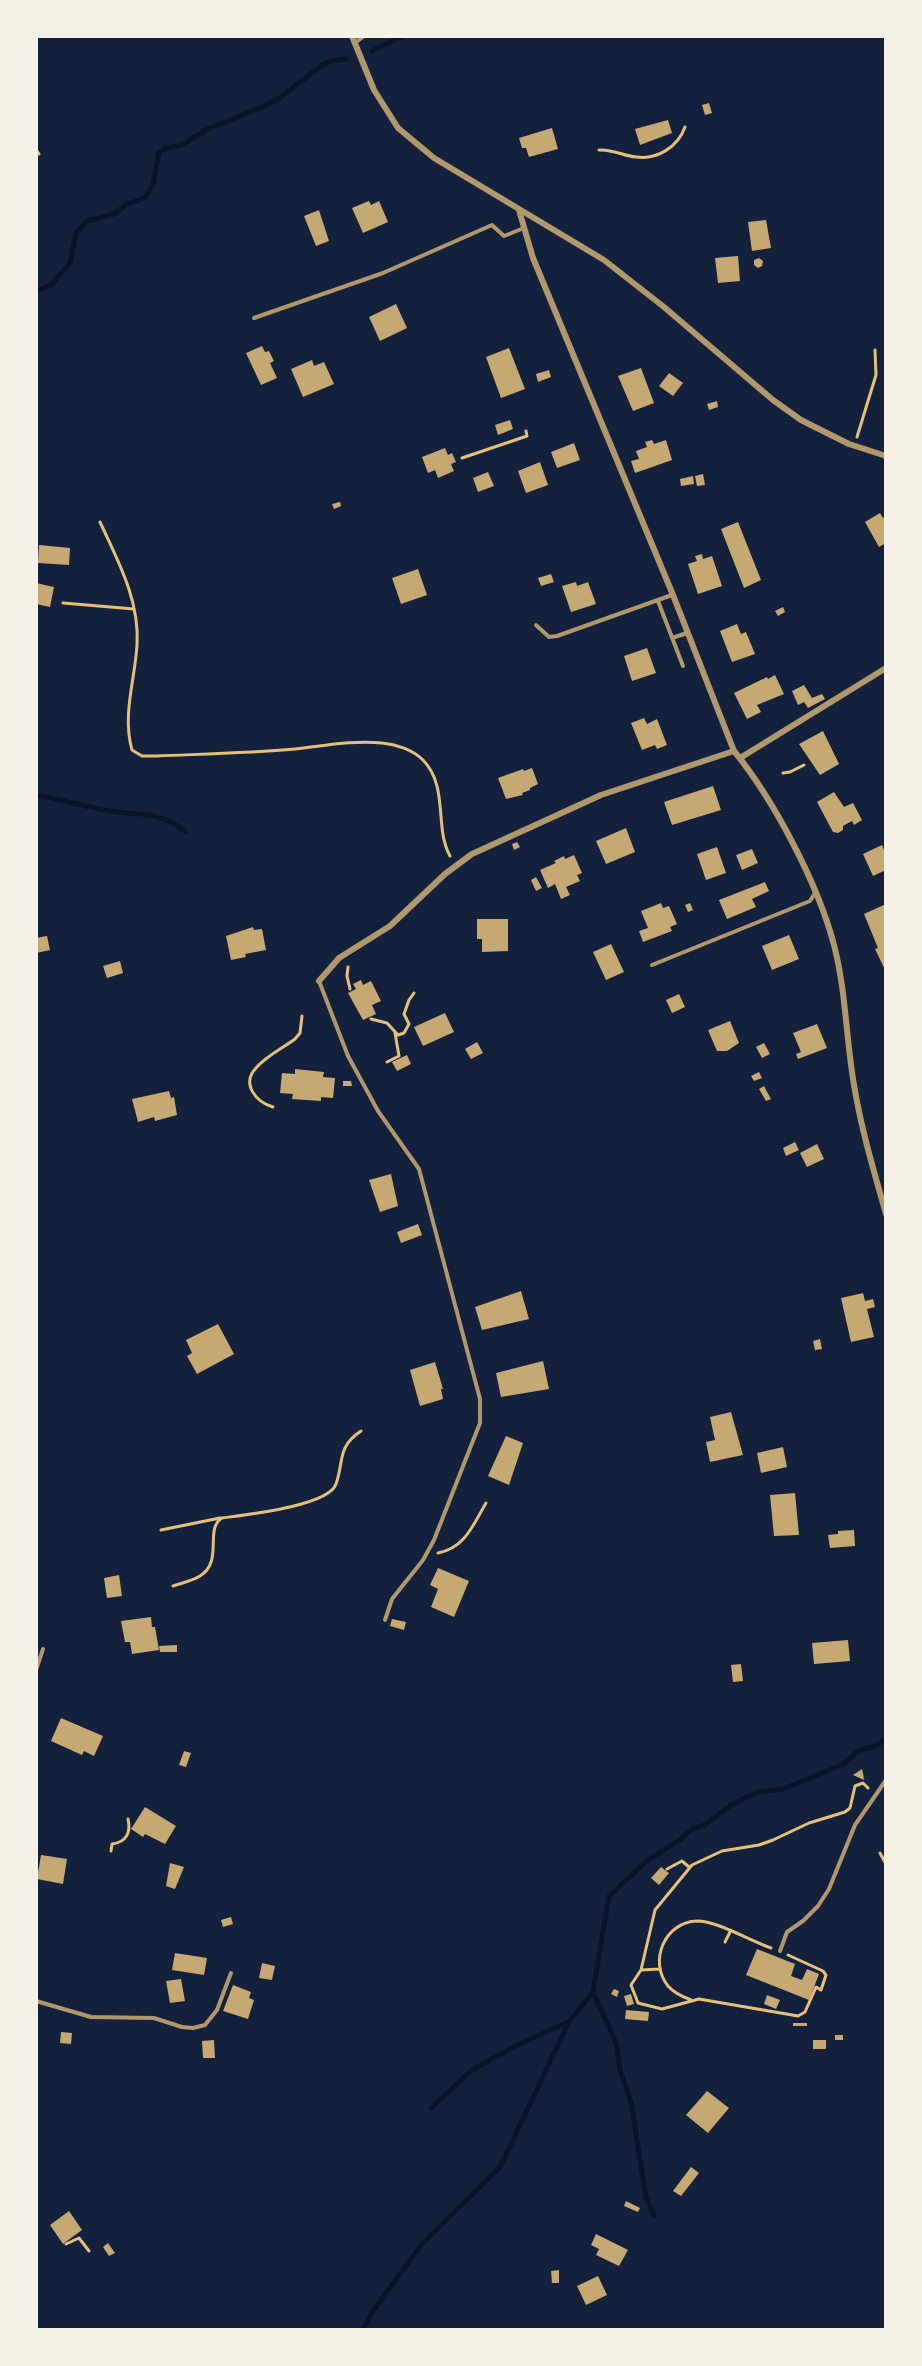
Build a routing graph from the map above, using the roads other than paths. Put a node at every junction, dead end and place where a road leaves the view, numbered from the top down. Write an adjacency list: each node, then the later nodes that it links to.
1 (352, 36): 3 (street)
2 (364, 36): 3 (lane)
3 (354, 43): 4 (street)
4 (519, 210): 5 (street); 7 (street)
5 (524, 228): 6 (lane); 8 (street)
6 (254, 318)
7 (886, 456)
8 (673, 595): 9 (lane); 11 (street)
9 (658, 601): 10 (lane); 12 (lane)
10 (536, 625)
11 (687, 633): 12 (lane); 15 (street)
12 (672, 638): 13 (lane)
13 (683, 666)
14 (886, 668): 16 (street)
15 (734, 751): 16 (street); 19 (street)
16 (740, 758): 17 (street)
17 (815, 892): 18 (lane); 20 (street)
18 (652, 964)
19 (320, 981): 21 (lane)
20 (886, 1214)
21 (385, 1620)
22 (43, 1649): 23 (lane)
23 (36, 1670)
24 (886, 1780): 25 (lane)
25 (780, 1951)
26 (231, 1973): 27 (lane)
27 (36, 2001)

